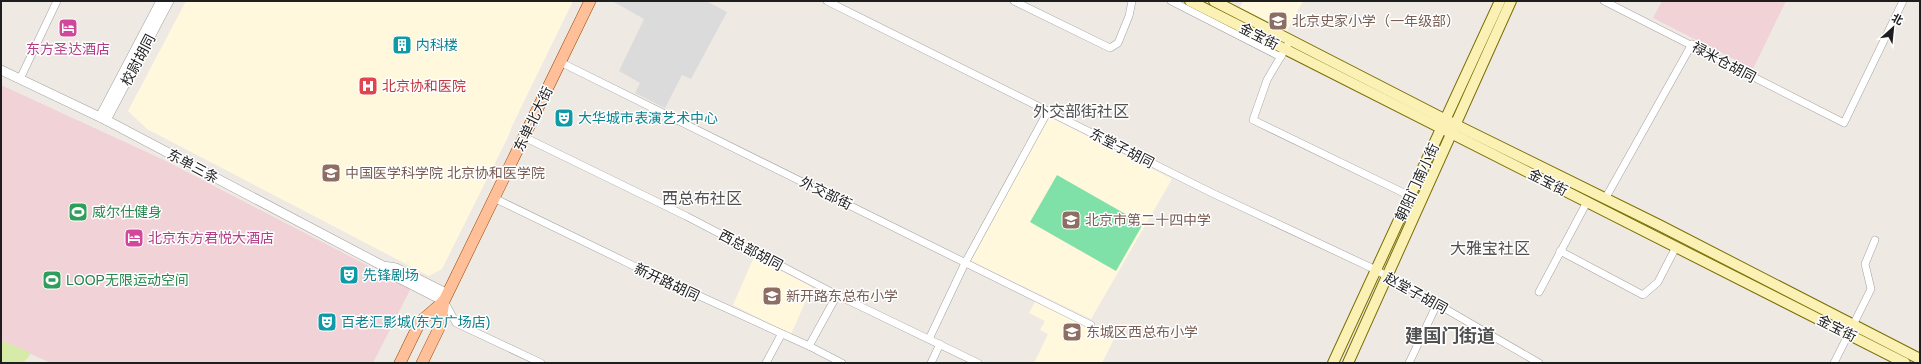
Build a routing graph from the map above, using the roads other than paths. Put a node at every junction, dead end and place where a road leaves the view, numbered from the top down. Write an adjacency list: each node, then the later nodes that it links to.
1 (57, 1): 20 (street)
2 (161, 1): 22 (street, 校尉胡同)
3 (169, 1): 22 (street, 校尉胡同)
4 (590, 1): 18 (main road, 东单北大街)
5 (827, 1): 21 (street, 东堂子胡同)
6 (1014, 1): 7 (street)
7 (1132, 1)
8 (1171, 1): 17 (street)
9 (1190, 1): 17 (main road, 金宝街)
10 (1214, 1): 15 (main road, 金宝街)
11 (1500, 1): 23 (main road, 朝阳门南小街)
12 (1511, 1): 24 (main road, 朝阳门南小街)
13 (1604, 1): 16 (street, 禄米仓胡同)
14 (1903, 1): 16 (street, 禄米仓胡同)
15 (1292, 40): 17 (street); 23 (main road, 金宝街)
16 (1692, 44): 28 (street)
17 (1283, 53): 23 (main road, 金宝街); 26 (street)
18 (560, 62): 25 (main road, 东单北大街); 33 (street, 外交部街)
19 (1, 70): 20 (street, 东单三条)
20 (20, 79): 22 (street, 东单三条)
21 (1048, 111): 33 (street); 34 (street, 东堂子胡同)
22 (103, 118): 38 (street, 东单三条)
23 (1442, 124): 24 (main road, 金宝街); 26 (main road, 朝阳门南小街)
24 (1454, 129): 28 (main road, 金宝街); 29 (main road, 金宝街); 35 (main road, 朝阳门南小街)
25 (524, 137): 27 (main road, 东单北大街); 37 (street, 西总部胡同)
26 (1410, 196): 34 (main road, 朝阳门南小街)
27 (494, 198): 38 (main road, 东单北大街); 43 (street, 新开路胡同)
28 (1605, 199): 41 (main road, 金宝街)
29 (1587, 202): 31 (main road, 金宝街); 32 (street)
30 (1875, 240): 41 (street)
31 (1676, 247): 32 (street); 42 (main road, 金宝街)
32 (1560, 251): 36 (street)
33 (965, 263): 40 (street, 外交部街); 44 (street)
34 (1376, 270): 35 (street, 赵堂子胡同); 55 (main road, 朝阳门南小街)
35 (1387, 277): 39 (street, 赵堂子胡同); 56 (main road, 朝阳门南小街)
36 (1539, 292)
37 (837, 295): 44 (street, 西总部胡同); 46 (street)
38 (446, 298): 48 (main road, 东单北大街); 49 (main road, 东单北大街); 50 (street)
39 (1437, 304): 57 (street); 58 (street, 赵堂子胡同)
40 (1091, 325)
41 (1854, 325): 42 (street); 47 (main road, 金宝街)
42 (1849, 334): 59 (street); 60 (main road, 金宝街)
43 (781, 335): 46 (street, 新开路胡同); 51 (street)
44 (929, 339): 45 (street, 西总部胡同)
45 (940, 344): 53 (street); 54 (street, 西总部胡同)
46 (809, 346): 52 (street, 新开路胡同)
47 (1920, 359)
48 (400, 363)
49 (422, 363)
50 (541, 363)
51 (766, 363)
52 (842, 363)
53 (931, 363)
54 (978, 363)
55 (1333, 363)
56 (1348, 363)
57 (1408, 363)
58 (1539, 363)
59 (1834, 363)
60 (1905, 363)

